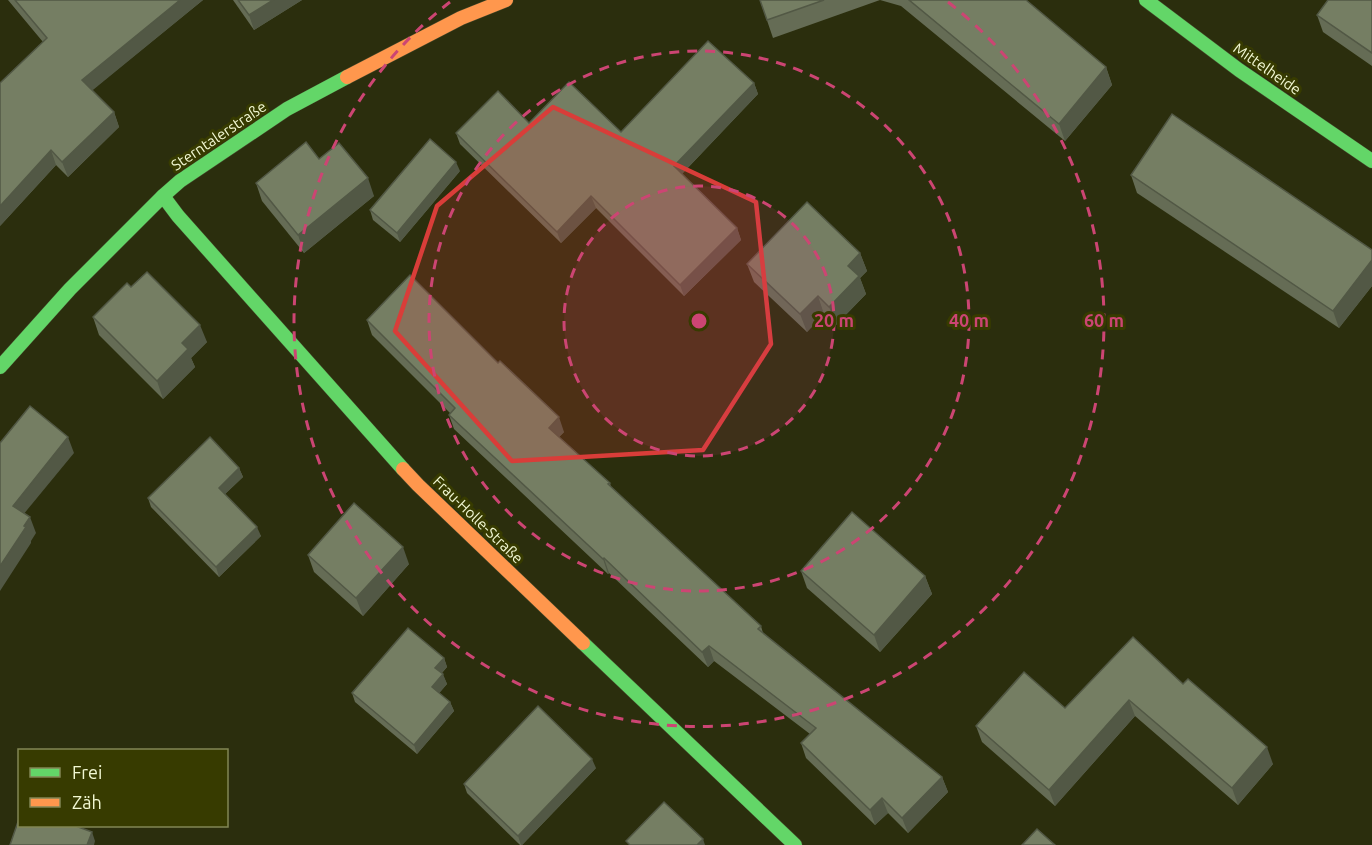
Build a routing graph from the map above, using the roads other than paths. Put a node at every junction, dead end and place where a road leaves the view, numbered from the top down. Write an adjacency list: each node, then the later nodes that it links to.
1 (506, 0): 4 (street, Sterntalerstraße)
2 (1146, 0): 3 (street, Mittelheide)
3 (1372, 161)
4 (163, 196): 5 (street, Sterntalerstraße); 6 (street, Frau-Holle-Straße)
5 (0, 367)
6 (795, 845)

